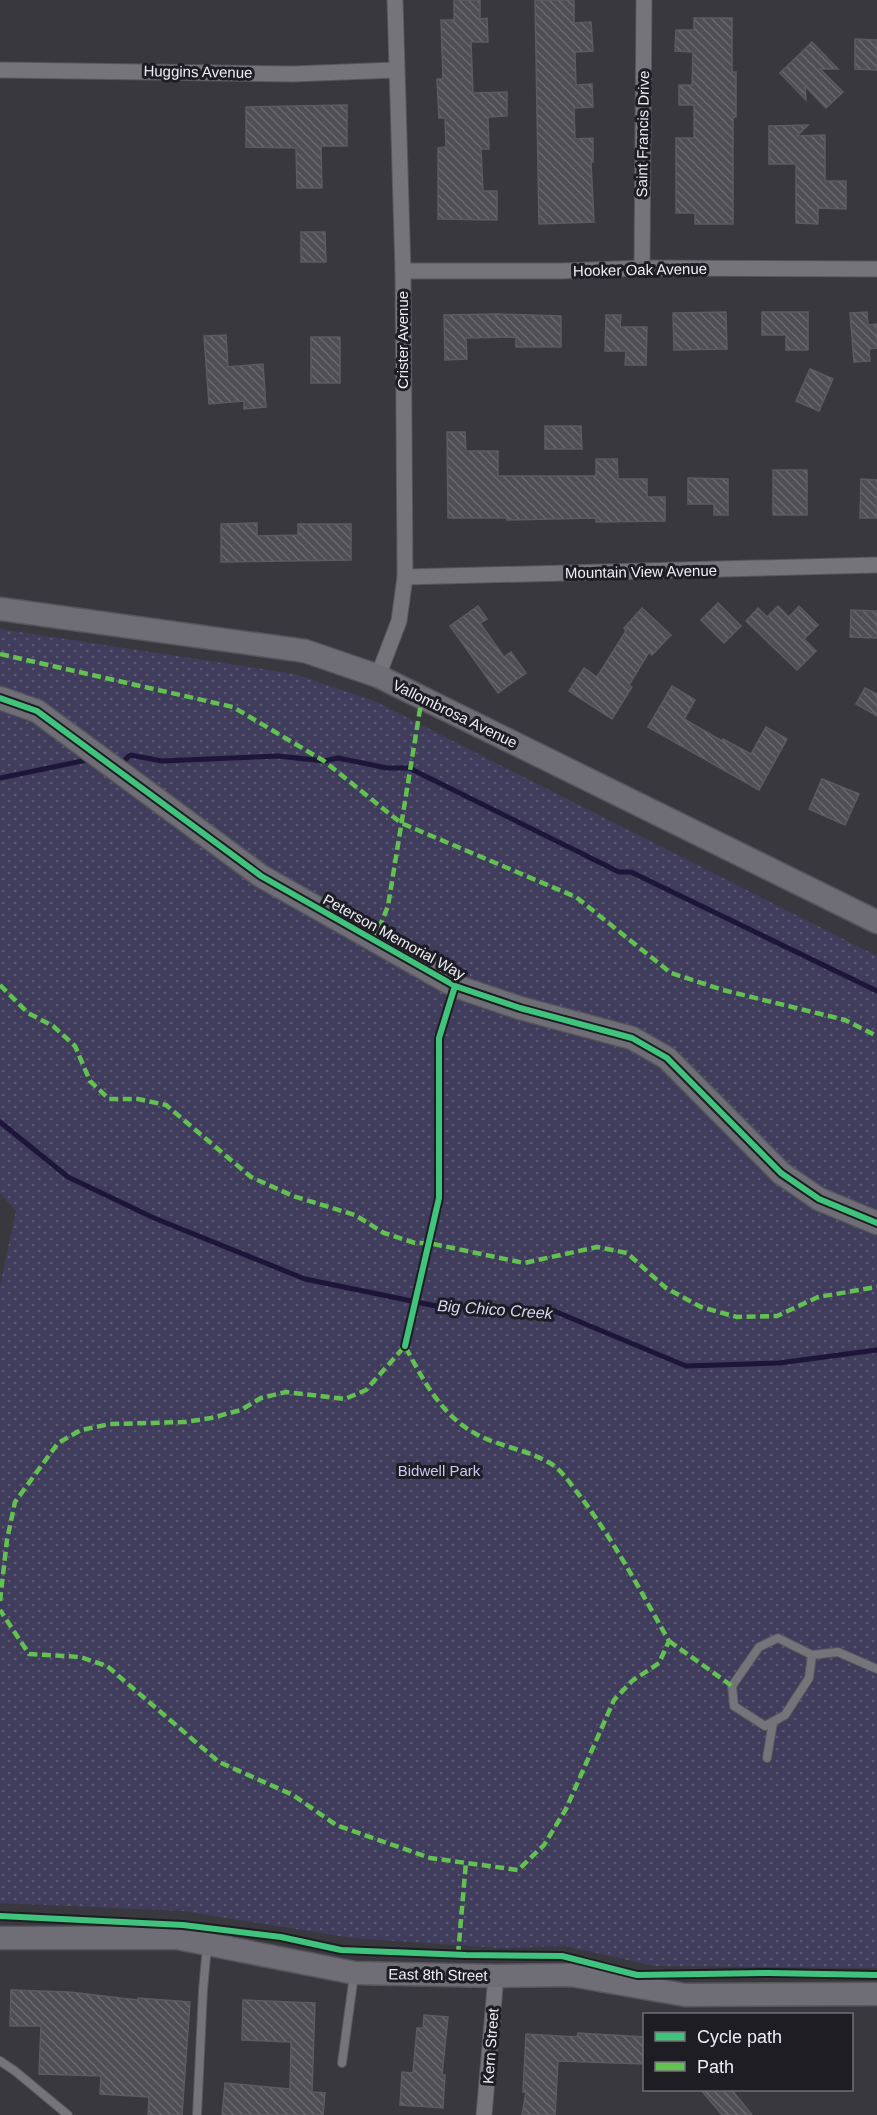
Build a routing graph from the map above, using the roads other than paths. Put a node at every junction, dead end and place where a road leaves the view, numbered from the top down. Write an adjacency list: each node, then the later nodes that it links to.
1 (395, 0): 4 (street, Crister Avenue)
2 (644, 0): 5 (street, Saint Francis Drive)
3 (0, 70): 4 (street, Huggins Avenue)
4 (396, 70): 7 (street, Crister Avenue)
5 (642, 268): 6 (street, Hooker Oak Avenue); 7 (street, Hooker Oak Avenue)
6 (877, 268)
7 (403, 271): 9 (street, Crister Avenue)
8 (877, 565): 9 (street, Mountain View Avenue)
9 (405, 577): 11 (street, Crister Avenue)
10 (0, 609): 11 (street, Vallombrosa Avenue)
11 (378, 676): 13 (street, Vallombrosa Avenue)
12 (0, 698): 14 (street, Peterson Memorial Way)
13 (877, 922)
14 (877, 1223)
15 (812, 1655): 16 (lane); 17 (lane); 17 (lane)
16 (877, 1669)
17 (773, 1722): 18 (lane)
18 (767, 1758)
19 (0, 1938): 20 (street, East 8th Street)
20 (207, 1944): 21 (street, East 8th Street); 27 (lane)
21 (355, 1973): 22 (street, East 8th Street); 25 (lane)
22 (495, 1977): 23 (street, East 8th Street); 28 (street, Kern Street)
23 (877, 1994)
24 (0, 2061): 26 (lane)
25 (342, 2063)
26 (68, 2115)
27 (197, 2115)
28 (484, 2115)

